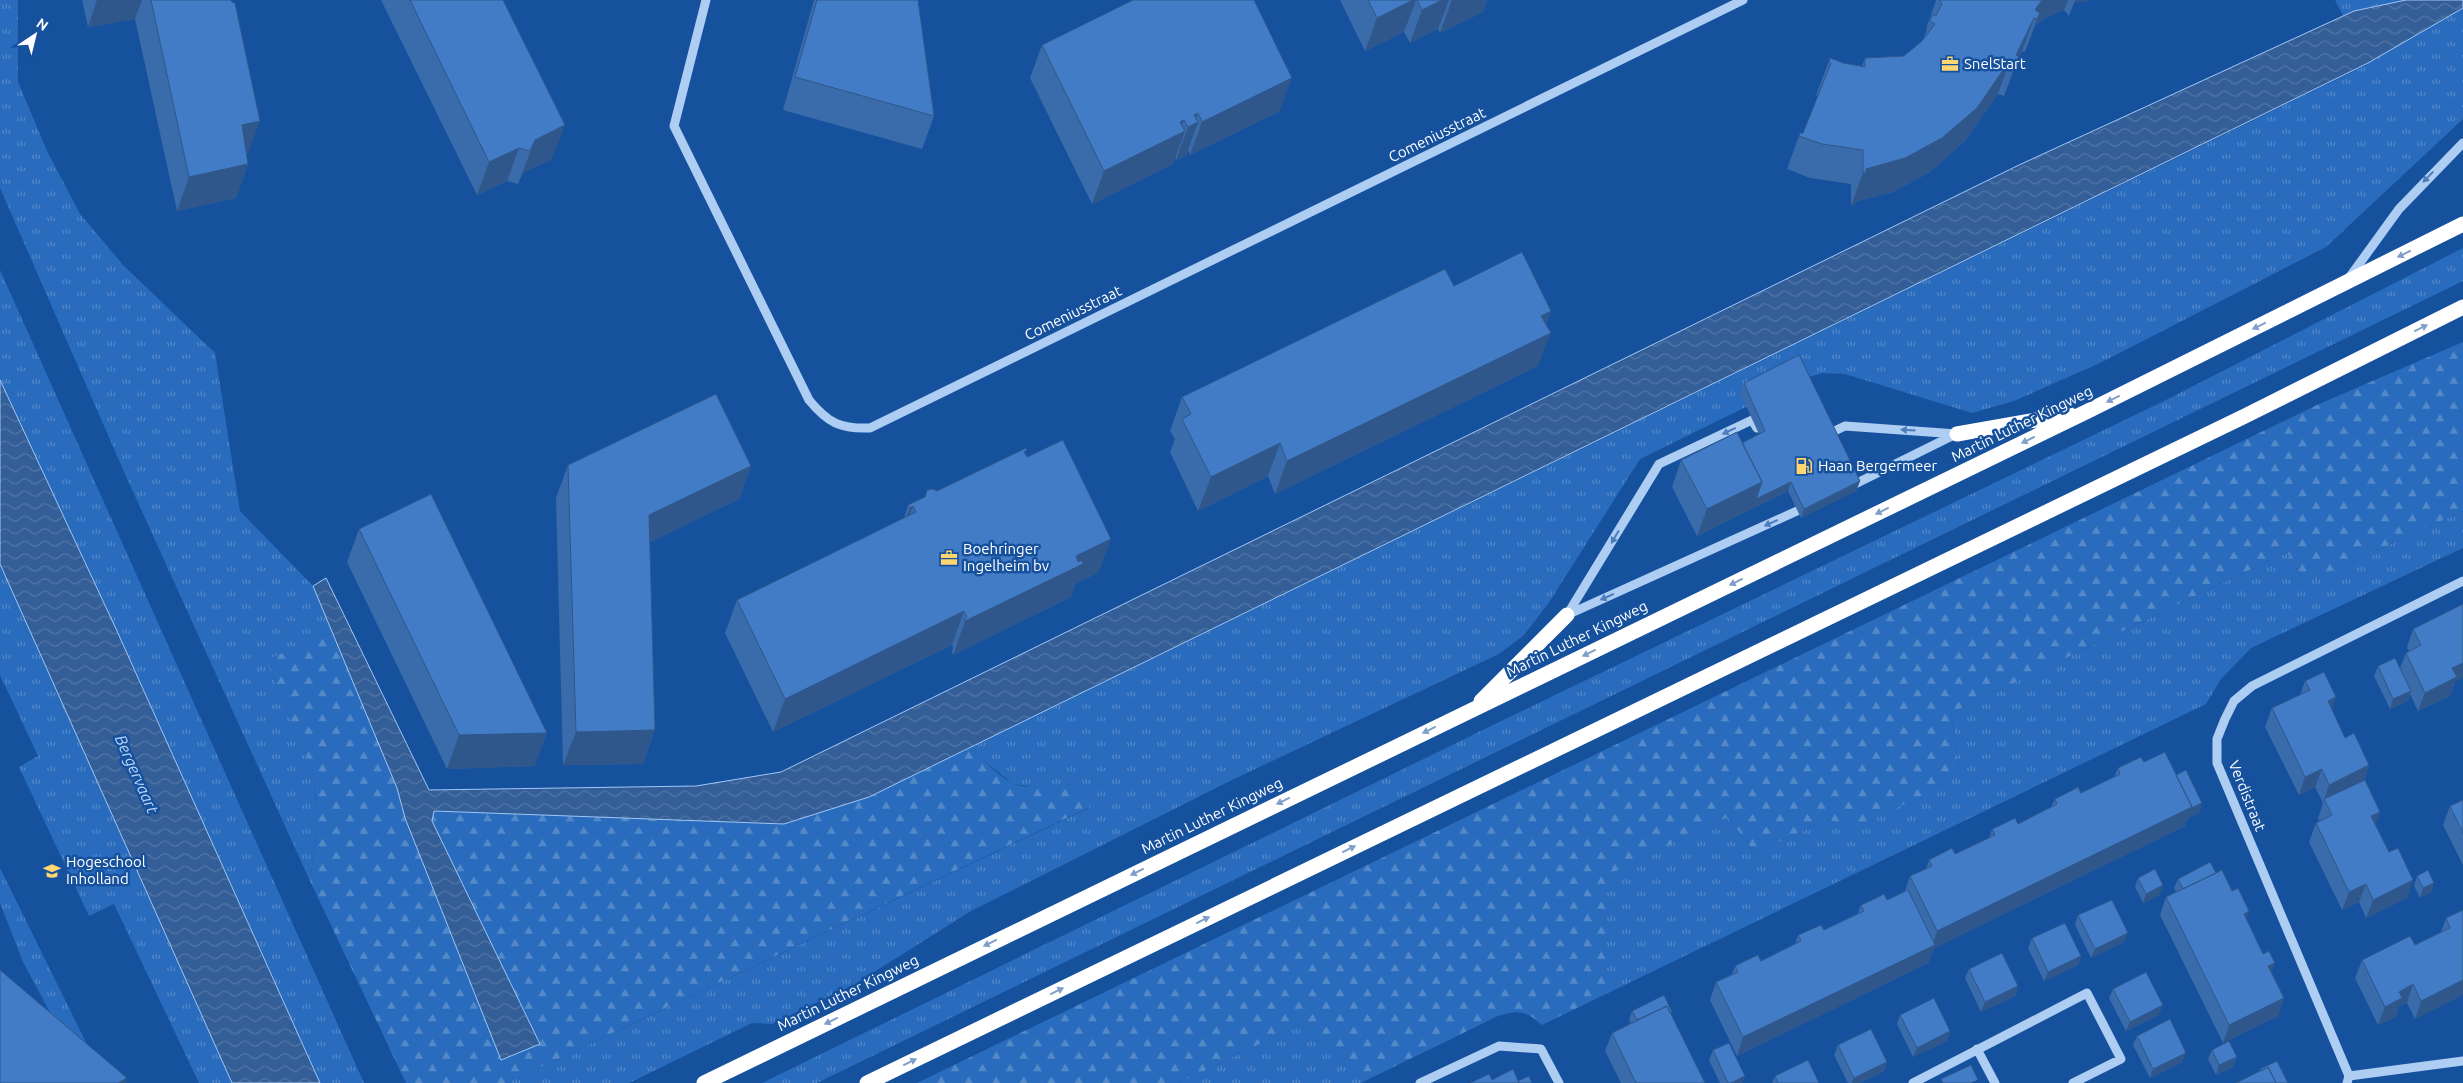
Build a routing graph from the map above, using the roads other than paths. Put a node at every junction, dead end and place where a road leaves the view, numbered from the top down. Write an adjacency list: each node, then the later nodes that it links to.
1 (706, 0): 2 (street, Comeniusstraat)
2 (1743, 0)
3 (2463, 143): 5 (street, one-way to 5)
4 (2463, 224): 5 (highway, Martin Luther Kingweg, one-way to 5)
5 (2345, 283): 7 (highway, Martin Luther Kingweg, one-way to 7)
6 (2463, 307): 20 (highway, one-way to 6)
7 (2088, 411): 8 (highway); 15 (highway, Martin Luther Kingweg, one-way to 15)
8 (1957, 434): 10 (street, one-way to 10); 11 (street)
9 (1761, 436): 14 (street, one-way to 14)
10 (1818, 439)
11 (1840, 492)
12 (1814, 503): 14 (street, one-way to 14)
13 (2463, 582): 18 (street, Verdistraat)
14 (1567, 615): 15 (highway)
15 (1473, 709): 19 (highway, Martin Luther Kingweg, one-way to 19)
16 (1977, 1049): 23 (street); 24 (street); 25 (street)
17 (2463, 1061): 18 (street)
18 (2348, 1080)
19 (704, 1083)
20 (867, 1083)
21 (1420, 1083): 22 (street)
22 (1559, 1083)
23 (1913, 1083)
24 (1995, 1083)
25 (2073, 1083)

